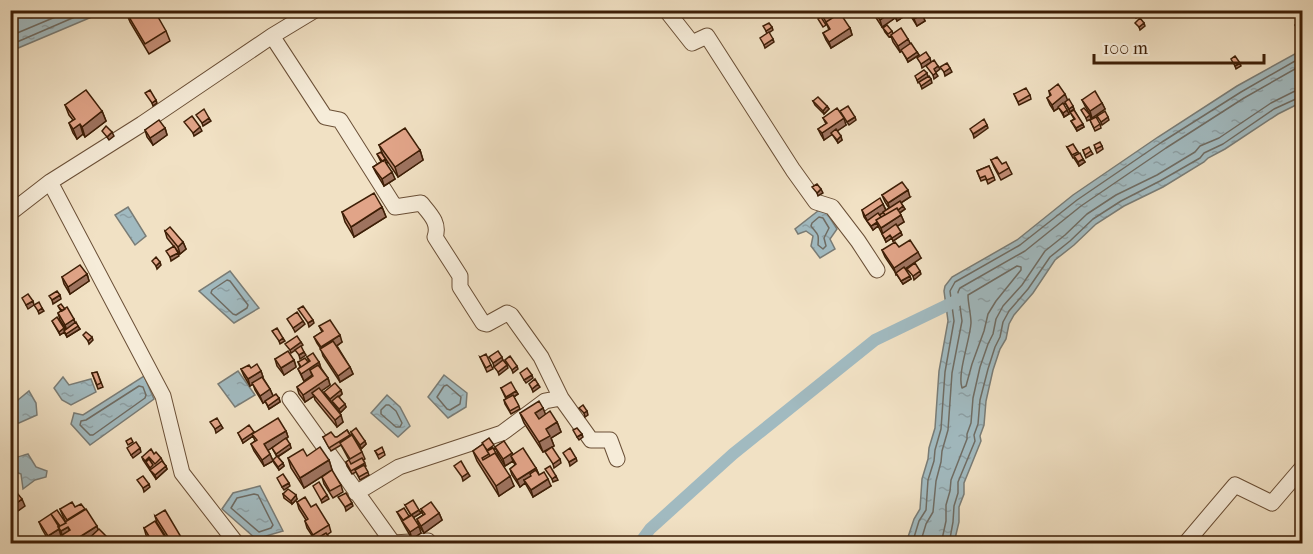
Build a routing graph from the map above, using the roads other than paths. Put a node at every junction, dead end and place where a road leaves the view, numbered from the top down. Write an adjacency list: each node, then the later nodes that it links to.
1 (315, 10): 3 (street)
2 (666, 10): 6 (street)
3 (272, 36): 4 (street); 7 (street)
4 (50, 182): 5 (street); 12 (street)
5 (10, 213)
6 (877, 270)
7 (561, 398): 9 (street); 11 (street)
8 (290, 399): 11 (street)
9 (617, 459)
10 (1302, 468): 14 (street)
11 (356, 493): 13 (street)
12 (237, 543)
13 (430, 543)
14 (1185, 543)

